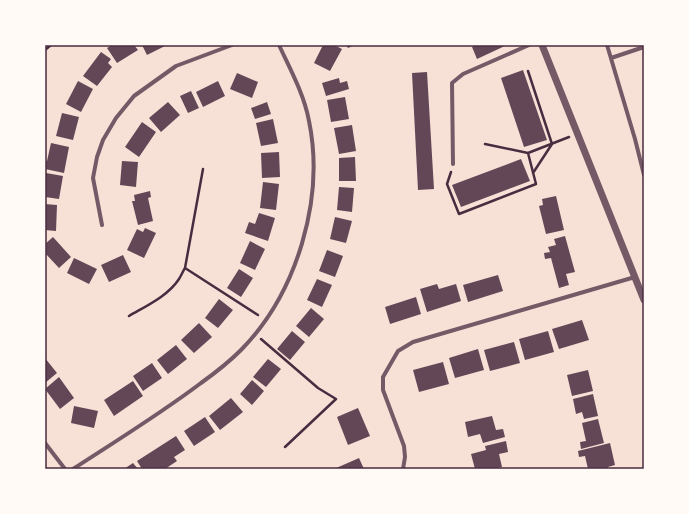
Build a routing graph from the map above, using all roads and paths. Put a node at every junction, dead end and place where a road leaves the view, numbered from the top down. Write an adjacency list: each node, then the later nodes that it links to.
1 (51, 45): 8 (path)
2 (232, 45): 19 (street)
3 (279, 45): 24 (street)
4 (529, 45): 15 (street)
5 (542, 45): 11 (street)
6 (607, 45): 9 (street)
7 (644, 47): 9 (street)
8 (45, 50)
9 (611, 58): 18 (street)
10 (528, 71): 13 (path)
11 (577, 134): 13 (path); 21 (street)
12 (485, 144): 14 (path)
13 (552, 144): 14 (path); 17 (path)
14 (528, 153): 17 (path)
15 (454, 164): 17 (path)
16 (203, 169): 20 (path)
17 (532, 173)
18 (644, 175)
19 (102, 225)
20 (185, 268): 23 (path); 24 (path)
21 (636, 276): 22 (street); 30 (street)
22 (644, 300)
23 (129, 316)
24 (265, 320): 25 (street)
25 (254, 333): 27 (path); 29 (street)
26 (45, 443): 28 (street)
27 (285, 447)
28 (65, 469)
29 (73, 469)
30 (403, 469)

